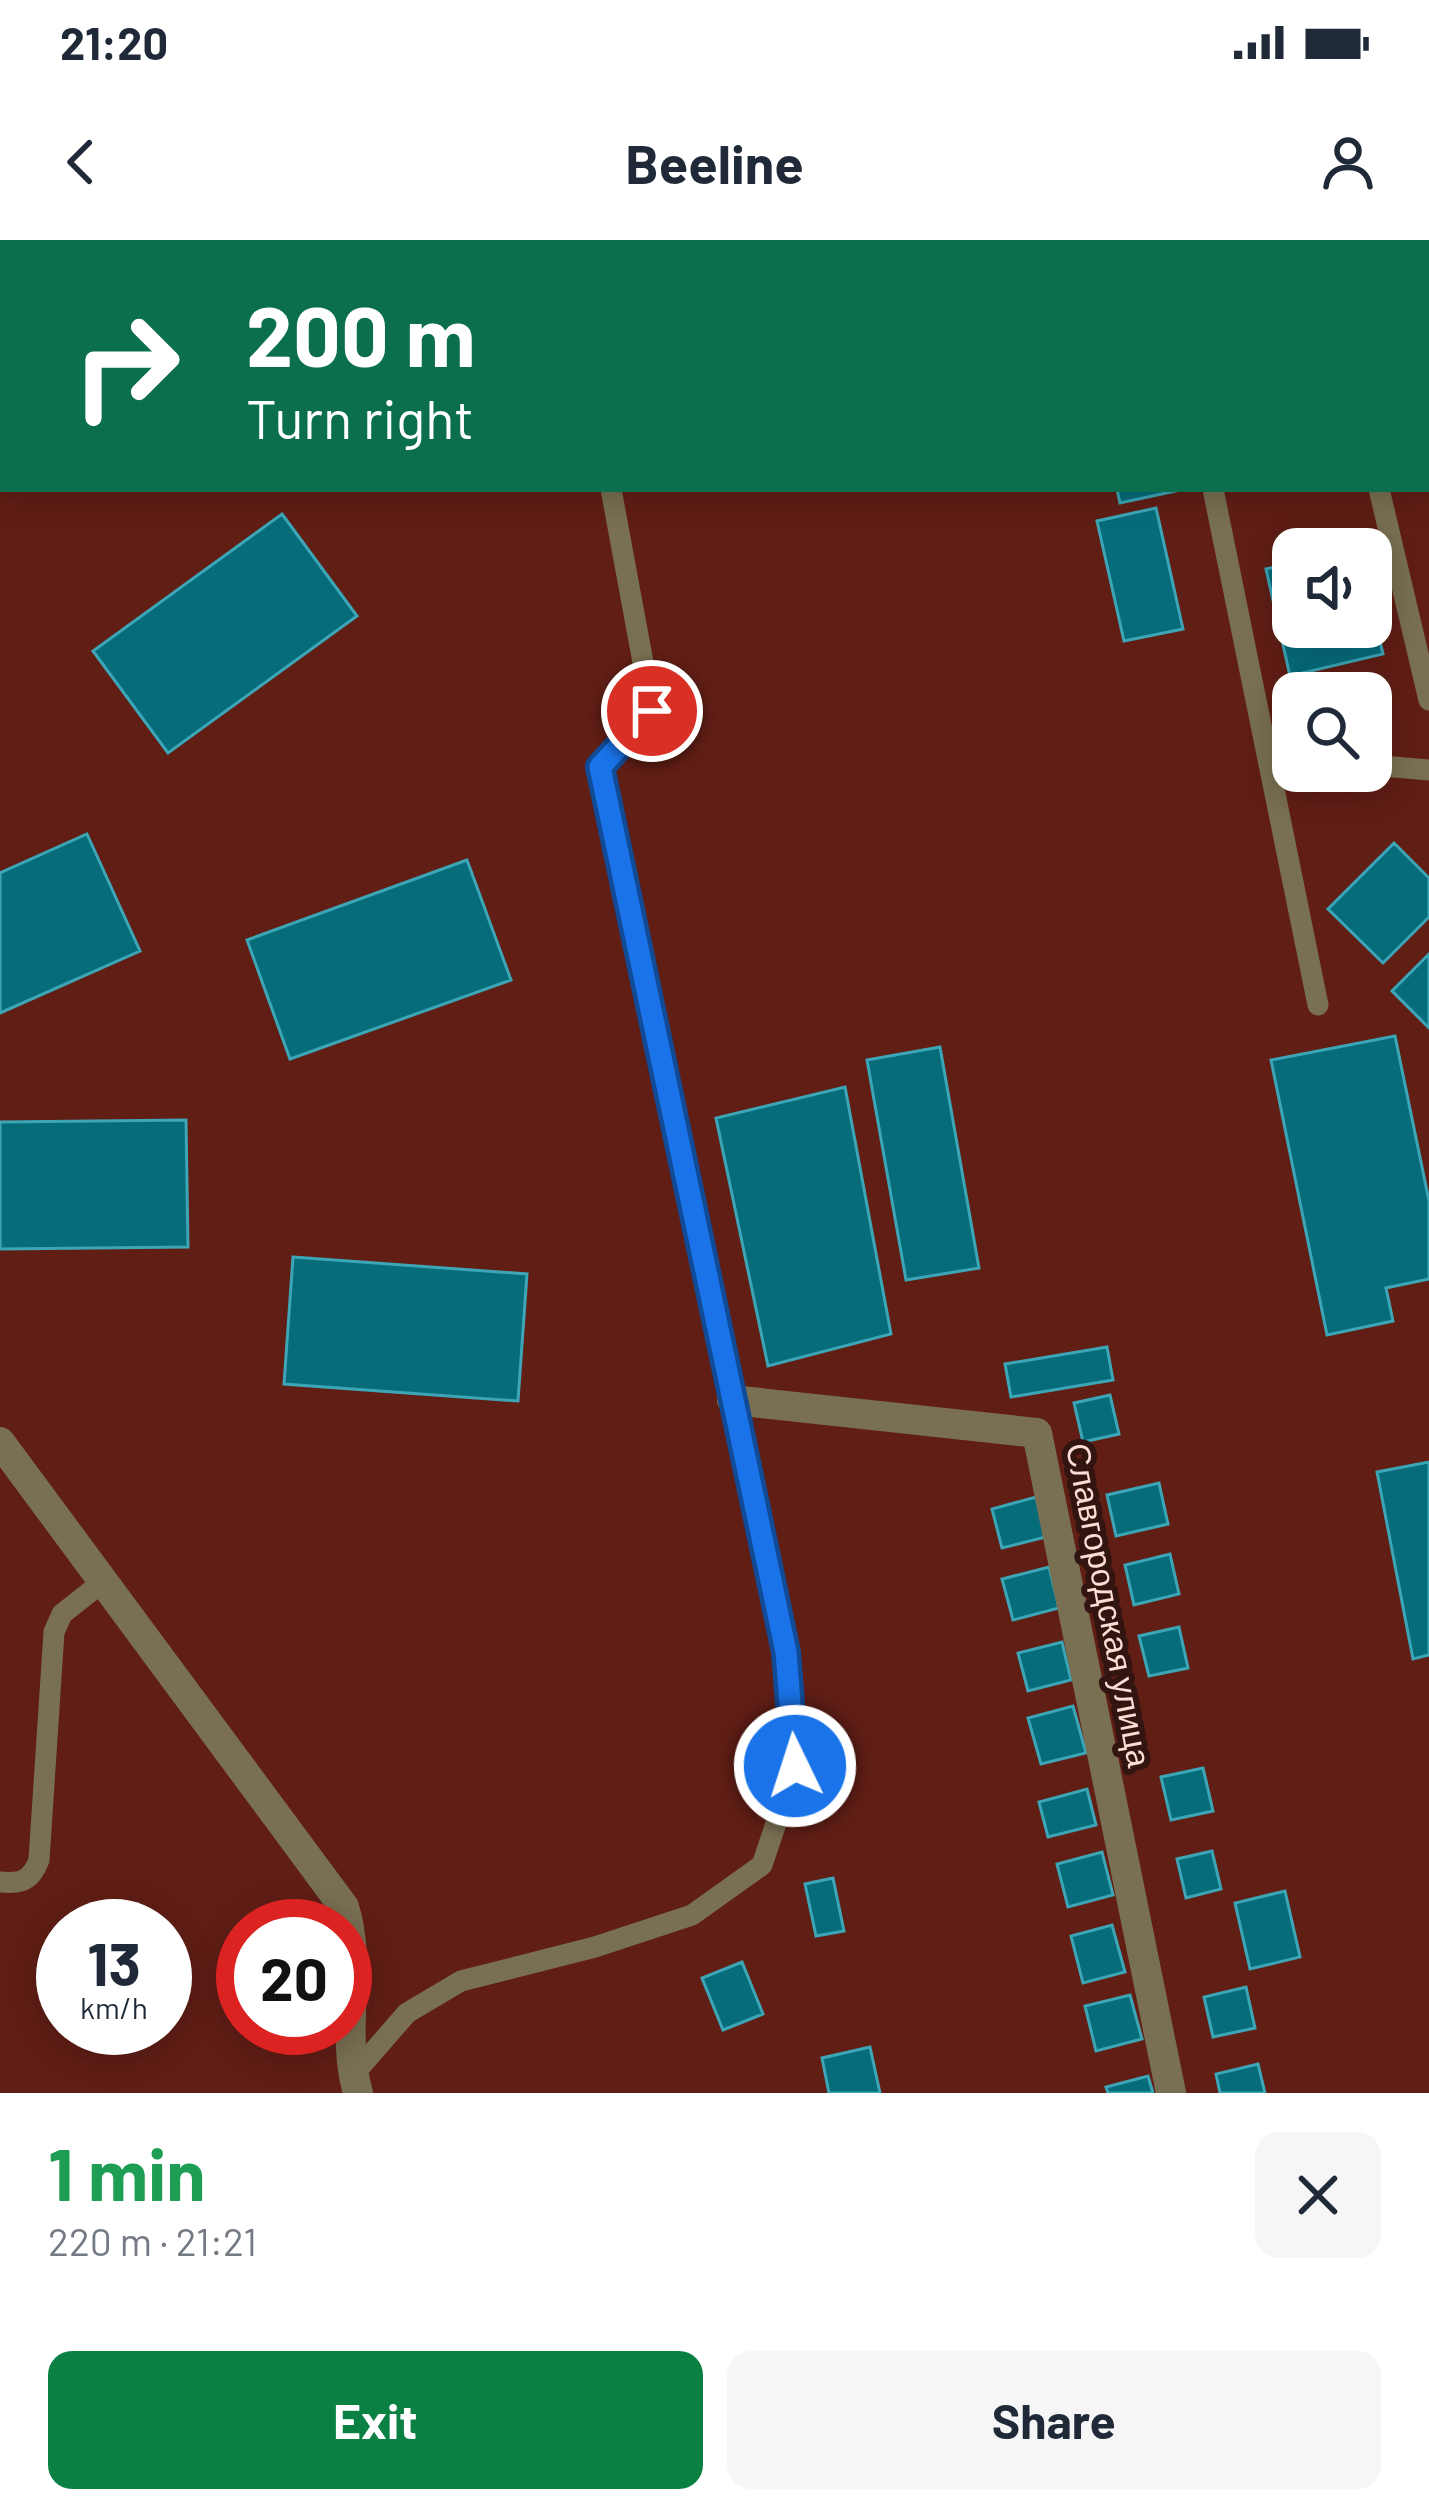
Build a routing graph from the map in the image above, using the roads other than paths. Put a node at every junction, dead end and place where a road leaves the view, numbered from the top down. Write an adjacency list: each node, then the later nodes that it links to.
1 (612, 492): 10 (lane)
2 (1214, 492): 5 (lane)
3 (1380, 492): 4 (lane)
4 (1429, 700)
5 (1268, 757): 6 (lane); 9 (lane)
6 (1272, 757)
7 (1392, 767): 8 (lane)
8 (1429, 770)
9 (1318, 1005)
10 (732, 1400): 14 (lane); 15 (street, Славгородская улица)
11 (0, 1442): 12 (street)
12 (105, 1580): 13 (lane); 14 (street)
13 (0, 1882)
14 (356, 2084)
15 (1171, 2093)

